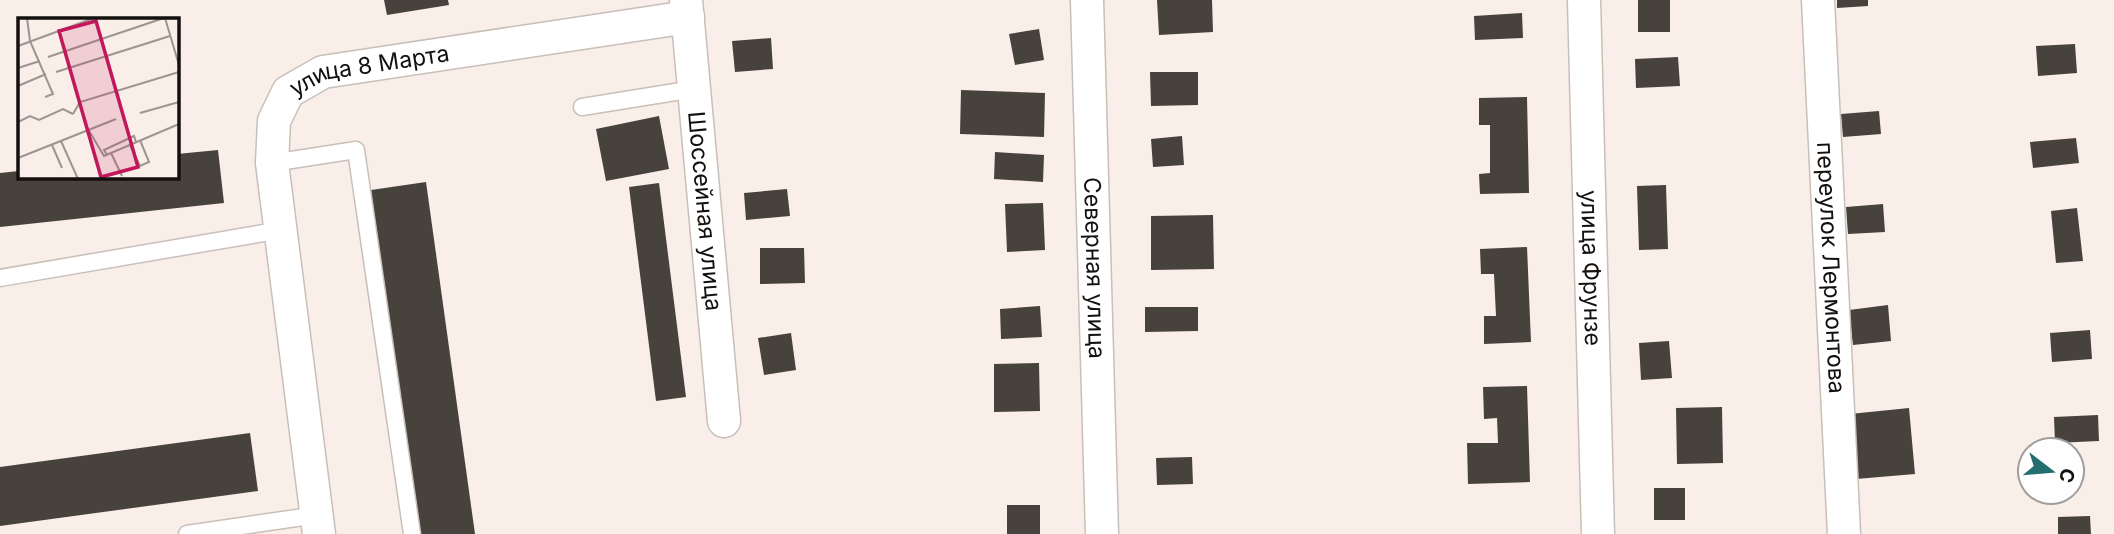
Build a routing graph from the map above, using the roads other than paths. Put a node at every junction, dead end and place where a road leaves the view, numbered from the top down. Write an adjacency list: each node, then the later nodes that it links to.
1 (1087, 0): 14 (street, Северная улица)
2 (1584, 0): 15 (street, улица Фрунзе)
3 (1818, 0): 16 (street, переулок Лермонтова)
4 (687, 9): 5 (street, Шоссейная улица); 7 (street, улица 8 Марта)
5 (694, 89): 6 (lane); 10 (street, Шоссейная улица)
6 (582, 107)
7 (272, 163): 8 (street, улица 8 Марта); 13 (lane)
8 (281, 230): 9 (lane); 11 (street, улица 8 Марта)
9 (0, 278)
10 (724, 421)
11 (318, 524): 12 (lane)
12 (187, 534)
13 (412, 534)
14 (1102, 534)
15 (1598, 534)
16 (1844, 534)

